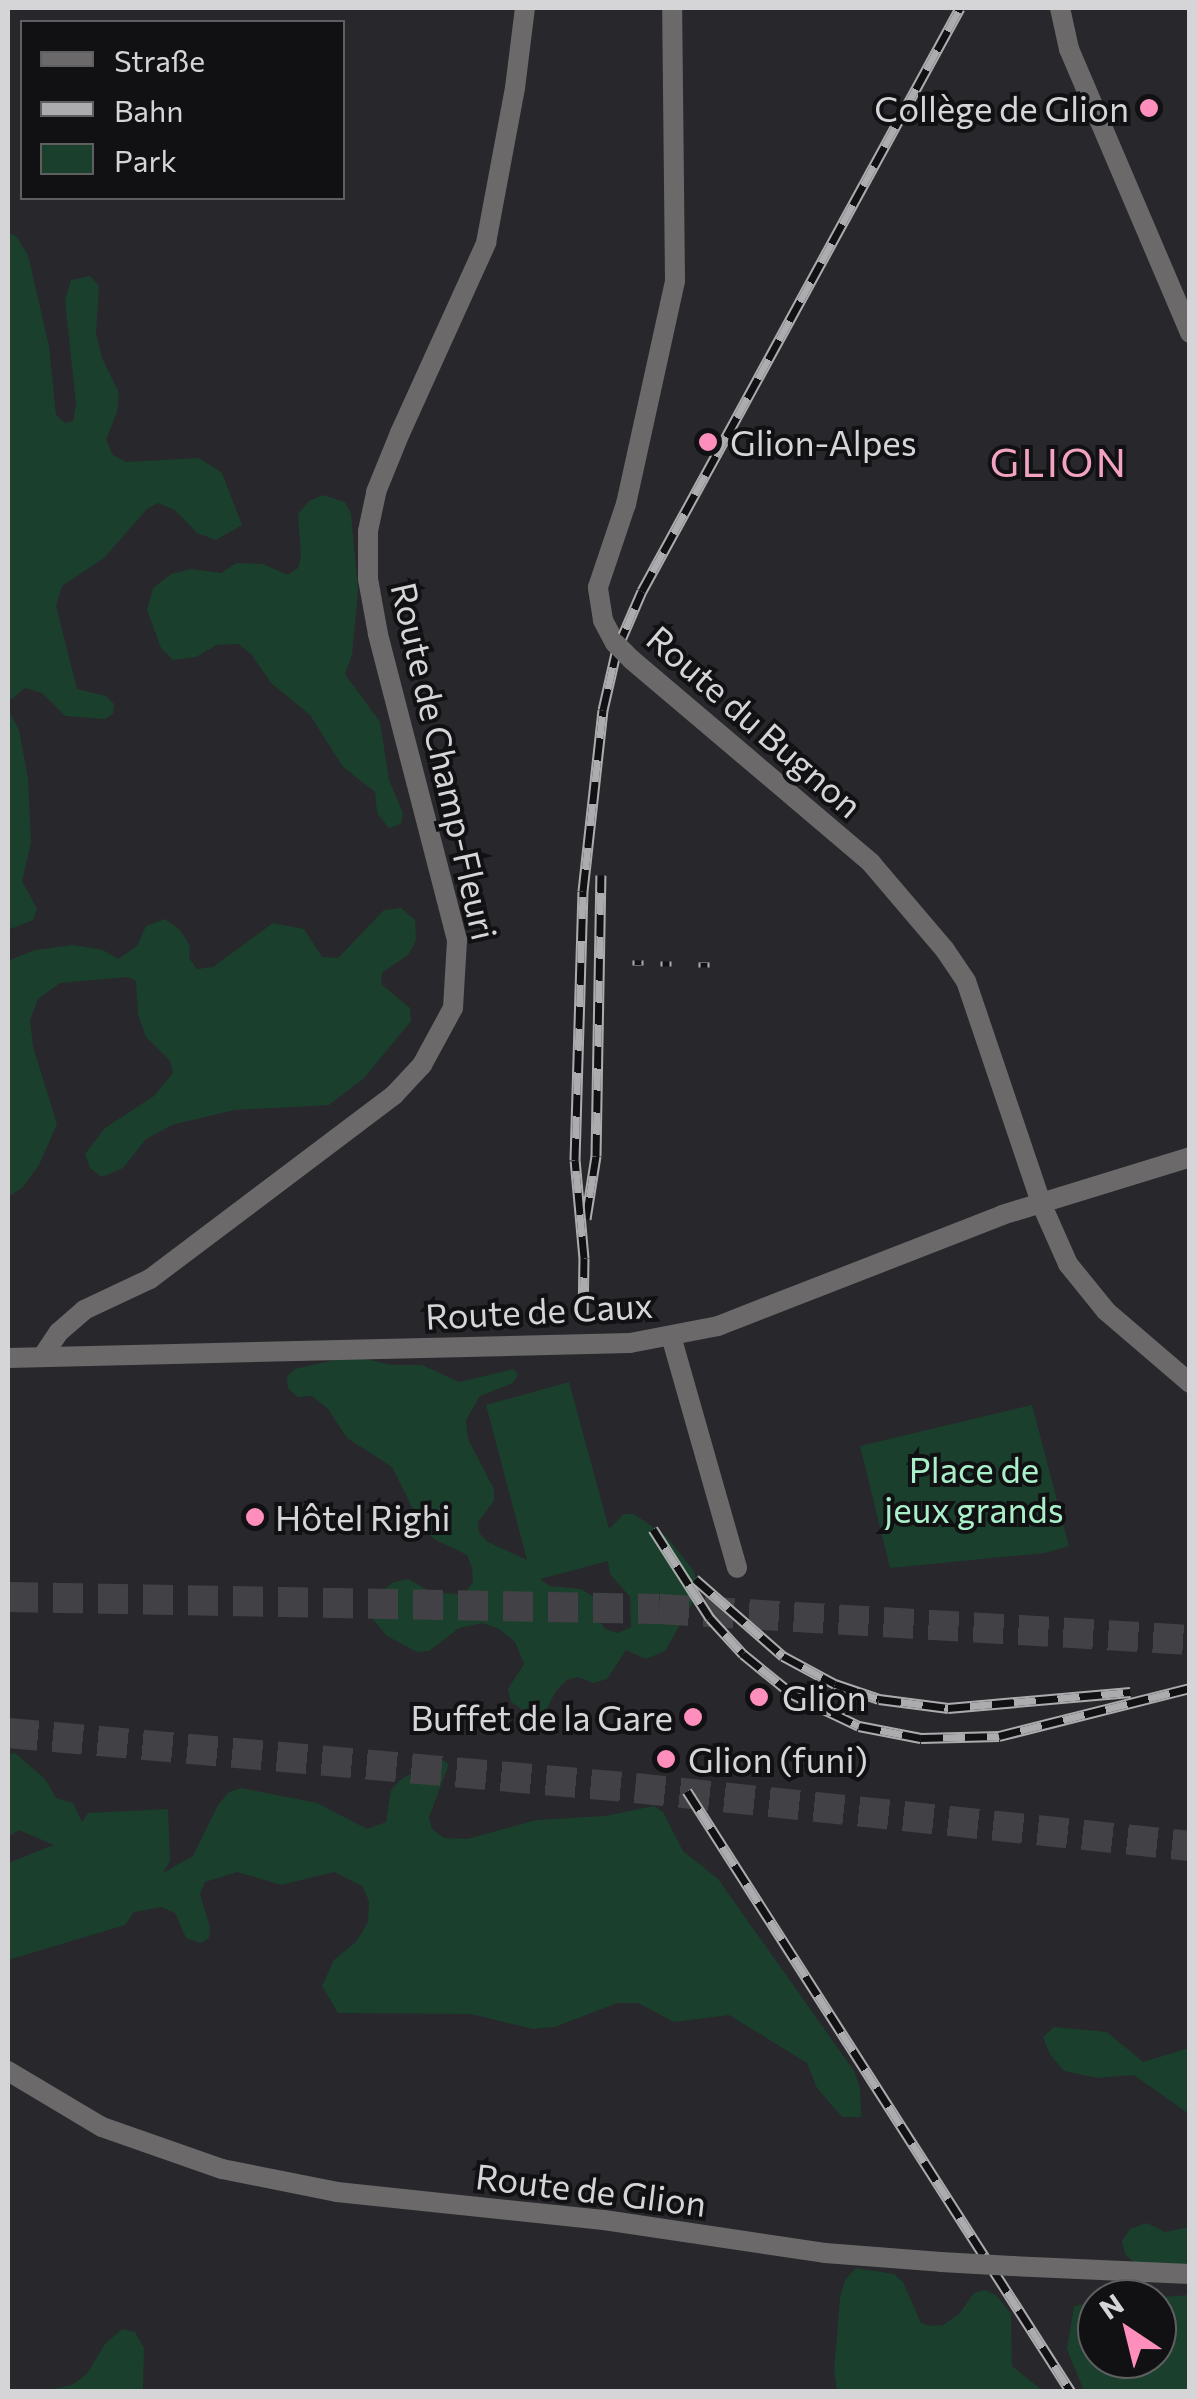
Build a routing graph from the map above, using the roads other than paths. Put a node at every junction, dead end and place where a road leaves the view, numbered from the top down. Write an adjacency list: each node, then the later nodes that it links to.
1 (524, 8): 8 (street, Route de Champ-Fleuri)
2 (672, 8): 6 (street, Route du Bugnon, bridge)
3 (1060, 8): 4 (street)
4 (1190, 333)
5 (1190, 1158): 6 (street, Route de Caux)
6 (1041, 1203): 7 (street, Route de Caux); 10 (street, Route du Bugnon)
7 (670, 1336): 8 (street, Route de Caux); 11 (street)
8 (42, 1356): 9 (street)
9 (8, 1358)
10 (1190, 1383)
11 (737, 1568)
12 (8, 2071): 13 (street, Route de Glion, bridge)
13 (1190, 2274)

